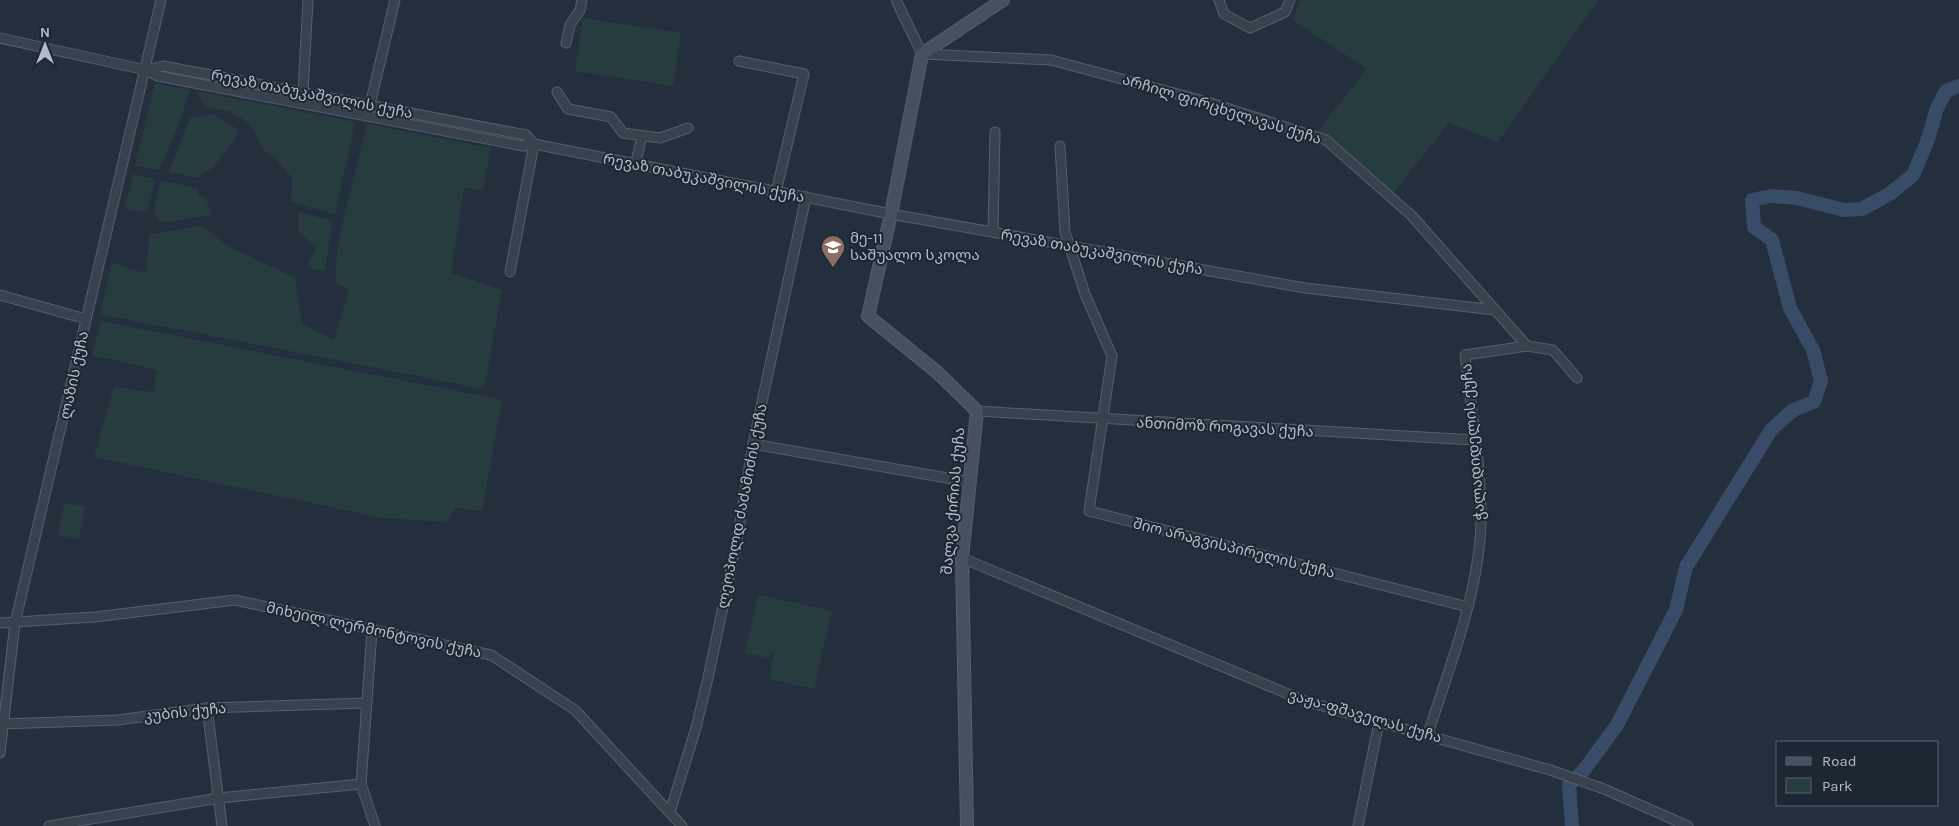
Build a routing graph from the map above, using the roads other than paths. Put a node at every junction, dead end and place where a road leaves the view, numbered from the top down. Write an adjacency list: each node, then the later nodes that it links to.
1 (162, 0): 13 (street, ლაზის ქუჩა)
2 (308, 0): 14 (street)
3 (395, 0): 16 (street)
4 (582, 0): 10 (street)
5 (896, 0): 11 (street)
6 (1003, 0): 11 (street)
7 (1219, 0): 8 (street)
8 (1290, 0)
9 (0, 38): 13 (street, რევაზ თაბუკაშვილის ქუჩა)
10 (566, 43)
11 (922, 54): 26 (street, შალვა ქირიას ქუჩა); 31 (street, არჩილ ფირცხელავას ქუჩა)
12 (739, 61): 24 (street)
13 (146, 70): 14 (street, რევაზ თაბუკაშვილის ქუჩა); 17 (street, რევაზ თაბუკაშვილის ქუჩა); 32 (street, ლაზის ქუჩა)
14 (303, 92): 16 (street, რევაზ თაბუკაშვილის ქუჩა)
15 (557, 92): 20 (street)
16 (370, 105): 17 (street); 21 (street, რევაზ თაბუკაშვილის ქუჩა)
17 (368, 116): 21 (street, რევაზ თაბუკაშვილის ქუჩა)
18 (688, 128): 20 (street)
19 (994, 132): 27 (street)
20 (642, 137): 23 (street)
21 (534, 144): 23 (street, რევაზ თაბუკაშვილის ქუჩა); 29 (street)
22 (1060, 146): 28 (street)
23 (636, 165): 24 (street, რევაზ თაბუკაშვილის ქუჩა)
24 (776, 192): 25 (street, რევაზ თაბუკაშვილის ქუჩა)
25 (806, 197): 26 (street, რევაზ თაბუკაშვილის ქუჩა); 38 (street, ლეოპოლდ ძაძამიძის ქუჩა)
26 (891, 214): 27 (street, რევაზ თაბუკაშვილის ქუჩა); 35 (street, შალვა ქირიას ქუჩა)
27 (992, 232): 28 (street, რევაზ თაბუკაშვილის ქუჩა)
28 (1068, 246): 31 (street, რევაზ თაბუკაშვილის ქუჩა); 36 (street)
29 (510, 272)
30 (0, 295): 32 (street)
31 (1495, 310): 33 (street, არჩილ ფირცხელავას ქუჩა)
32 (86, 319): 43 (street, ლაზის ქუჩა)
33 (1527, 346): 34 (street); 37 (street, ჭალადიდელის ქუჩა)
34 (1577, 378)
35 (977, 411): 36 (street, ანთიმოზ როგავას ქუჩა); 39 (street, შალვა ქირიას ქუჩა)
36 (1103, 420): 37 (street, ანთიმოზ როგავას ქუჩა); 41 (street, შიო არაგვისპირელის ქუჩა)
37 (1474, 440): 41 (street, ჭალადიდელის ქუჩა)
38 (753, 444): 39 (street); 53 (street, ლეოპოლდ ძაძამიძის ქუჩა)
39 (970, 482): 40 (street, შალვა ქირიას ქუჩა)
40 (962, 558): 47 (street, ვაჟა-ფშაველას ქუჩა); 58 (street, შალვა ქირიას ქუჩა)
41 (1468, 607): 49 (street, ჭალადიდელის ქუჩა)
42 (0, 622): 43 (street, მიხეილ ლერმონტოვის ქუჩა)
43 (15, 623): 44 (street, მიხეილ ლერმონტოვის ქუჩა); 48 (street, ლაზის ქუჩა)
44 (372, 631): 45 (street); 53 (street, მიხეილ ლერმონტოვის ქუჩა)
45 (367, 703): 46 (street, კუბის ქუჩა); 51 (street)
46 (208, 708): 48 (street, კუბის ქუჩა); 52 (street)
47 (1379, 722): 49 (street, ვაჟა-ფშაველას ქუჩა); 59 (street)
48 (2, 724): 50 (street, ლაზის ქუჩა)
49 (1428, 734): 60 (street, ვაჟა-ფშაველას ქუჩა)
50 (0, 753)
51 (361, 784): 52 (street); 56 (street)
52 (219, 798): 54 (street); 55 (street)
53 (670, 812): 57 (street, მიხეილ ლერმონტოვის ქუჩა)
54 (49, 826)
55 (222, 826)
56 (375, 826)
57 (682, 826)
58 (967, 826)
59 (1358, 826)
60 (1688, 826)

